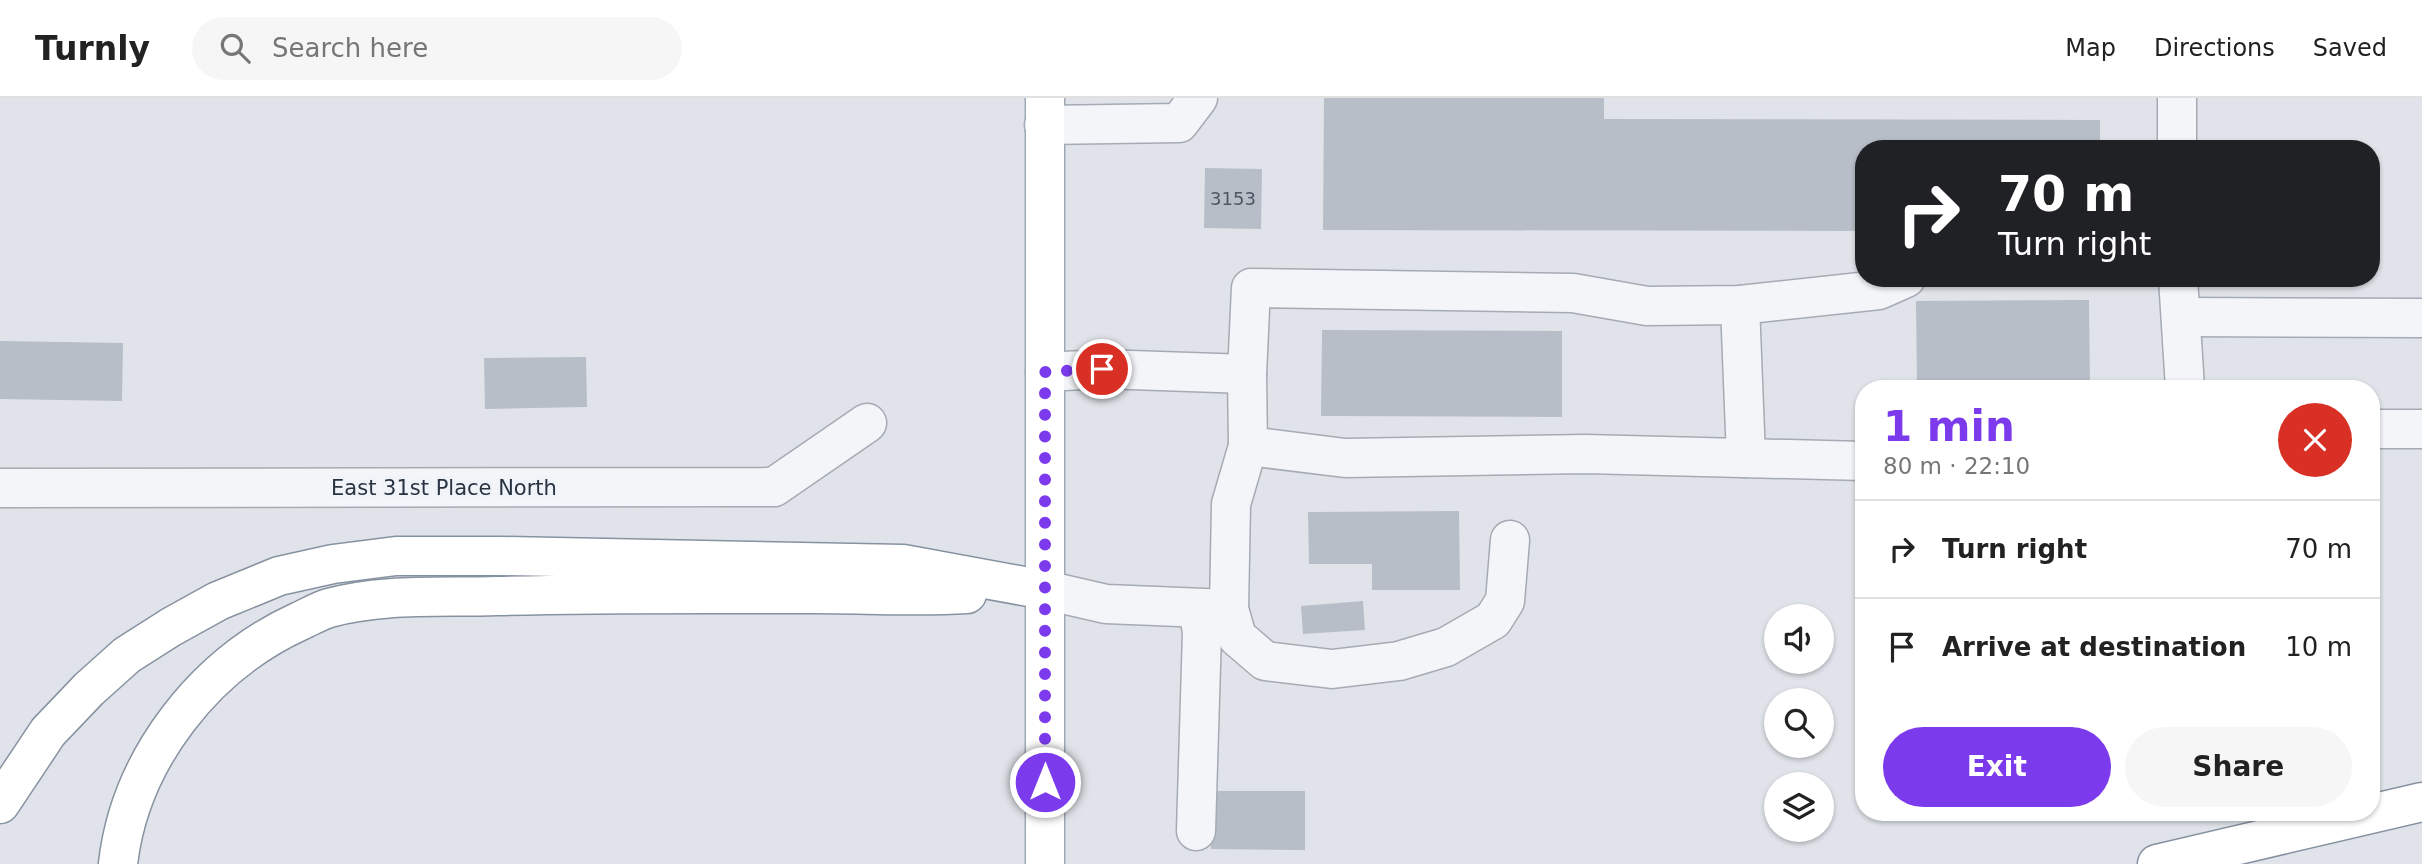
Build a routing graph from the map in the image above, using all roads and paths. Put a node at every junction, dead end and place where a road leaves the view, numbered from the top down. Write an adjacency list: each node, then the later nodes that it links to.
1 (1198, 98): 3 (street)
2 (2176, 98): 4 (street)
3 (1045, 111): 10 (main road)
4 (2177, 140)
5 (1886, 287): 7 (street)
6 (2179, 287): 8 (street)
7 (1740, 305): 11 (street); 17 (street)
8 (2181, 317): 9 (street); 12 (street)
9 (2422, 318)
10 (1045, 372): 11 (street); 21 (main road)
11 (1247, 374): 16 (street)
12 (2185, 380)
13 (867, 423): 19 (street, East 31st Place North)
14 (2380, 429): 15 (street)
15 (2422, 429)
16 (1248, 446): 17 (street); 22 (street)
17 (1746, 458): 18 (street)
18 (1855, 461)
19 (0, 488)
20 (1510, 540): 22 (street)
21 (1045, 590): 22 (street); 24 (main road); 28 (main road); 29 (main road)
22 (1214, 610): 27 (street)
23 (2422, 802): 25 (main road)
24 (0, 804)
25 (2380, 812)
26 (2341, 821): 30 (main road)
27 (1196, 831)
28 (118, 864)
29 (1045, 864)
30 (2157, 864)

